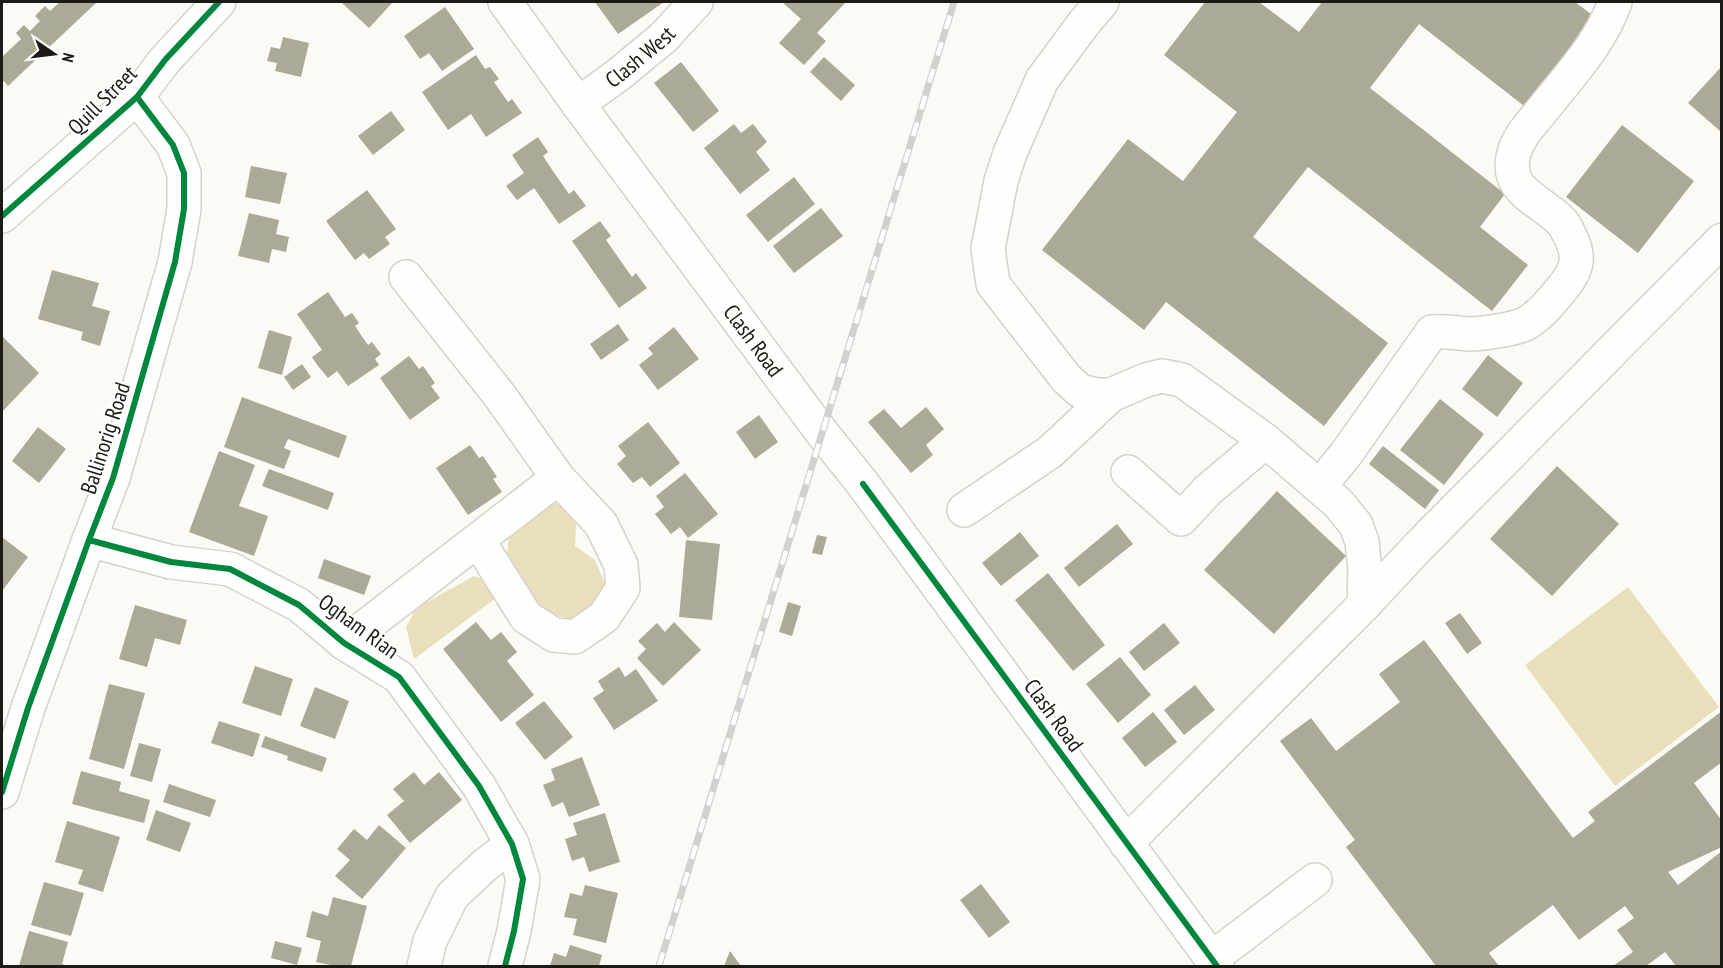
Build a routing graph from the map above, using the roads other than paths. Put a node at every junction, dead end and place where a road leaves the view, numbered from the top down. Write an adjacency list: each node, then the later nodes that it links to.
1 (189, 2): 7 (street, Quill Street)
2 (219, 2): 7 (street, Quill Street)
3 (505, 2): 9 (street, Clash Road)
4 (696, 2): 9 (street, Clash West)
5 (1102, 2): 13 (street)
6 (1615, 2): 17 (street)
7 (165, 60): 8 (street, Quill Street)
8 (137, 97): 10 (street, Quill Street); 19 (street, Ballinorig Road)
9 (578, 104): 24 (street, Clash Road)
10 (2, 216)
11 (1722, 240): 21 (street)
12 (406, 277): 16 (street)
13 (1104, 395): 14 (street); 18 (street)
14 (1266, 441): 15 (street); 17 (street)
15 (1128, 472)
16 (558, 478): 20 (street, Ogham Rian); 20 (street)
17 (1318, 487): 21 (street)
18 (964, 510)
19 (89, 540): 22 (street, Ogham Rian); 23 (street, Ballinorig Road)
20 (478, 540): 22 (street, Ogham Rian)
21 (1364, 605): 24 (street)
22 (344, 643): 25 (street, Ogham Rian)
23 (2, 792)
24 (1126, 843): 27 (street, Clash Road)
25 (512, 844): 28 (street); 29 (street, Ogham Rian)
26 (1315, 880): 27 (street)
27 (1214, 963)
28 (424, 966)
29 (505, 966)

